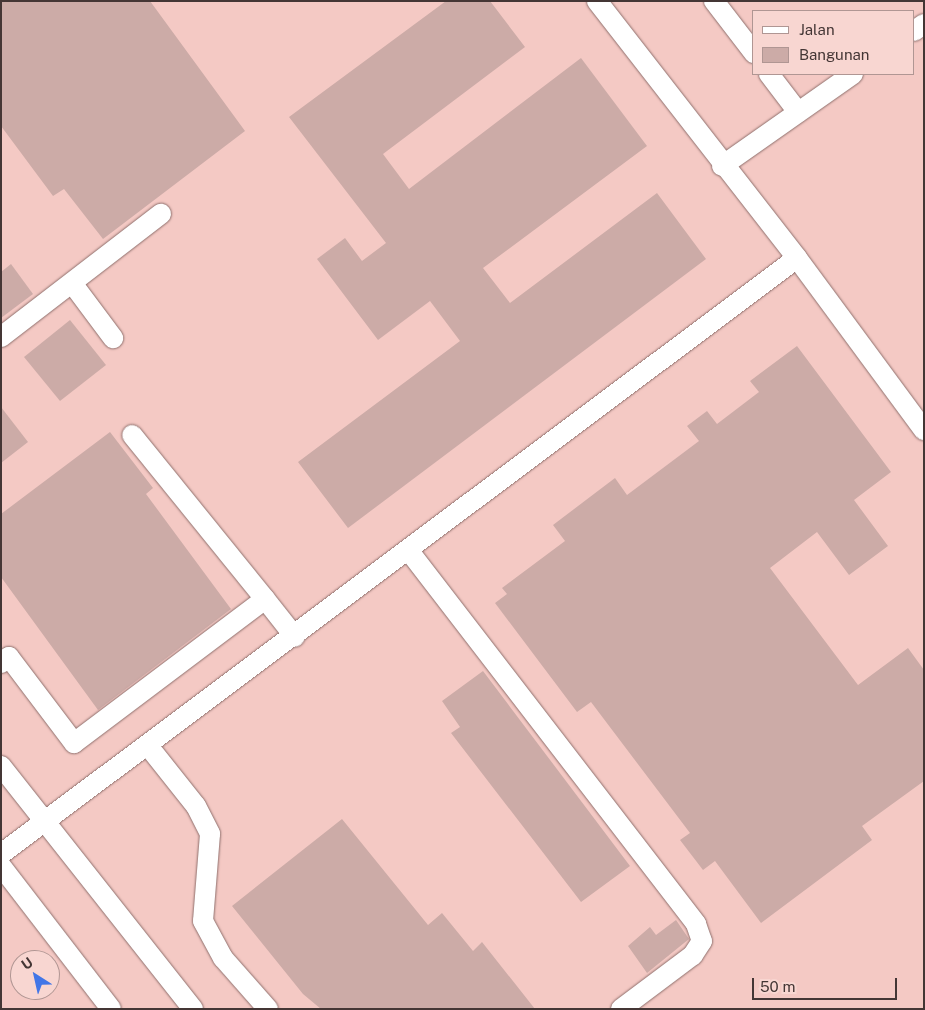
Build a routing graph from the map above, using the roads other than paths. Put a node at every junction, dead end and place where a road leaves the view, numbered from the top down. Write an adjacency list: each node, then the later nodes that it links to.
1 (597, 1): 7 (street)
2 (714, 1): 3 (street)
3 (752, 50)
4 (771, 75): 6 (street)
5 (852, 75): 6 (street)
6 (798, 112): 7 (street)
7 (722, 166): 9 (street)
8 (161, 214): 10 (street)
9 (797, 258): 13 (street); 15 (street)
10 (72, 283): 11 (street); 12 (street)
11 (1, 337)
12 (113, 338)
13 (924, 430)
14 (132, 435): 16 (street)
15 (409, 551): 17 (street); 27 (street)
16 (265, 599): 17 (street); 18 (street)
17 (295, 637): 19 (street)
18 (1, 663)
19 (148, 747): 21 (street); 26 (street)
20 (1, 766): 21 (street)
21 (45, 824): 22 (street); 25 (street)
22 (1, 854)
23 (1, 866): 24 (street)
24 (111, 1009)
25 (193, 1009)
26 (268, 1009)
27 (621, 1009)

